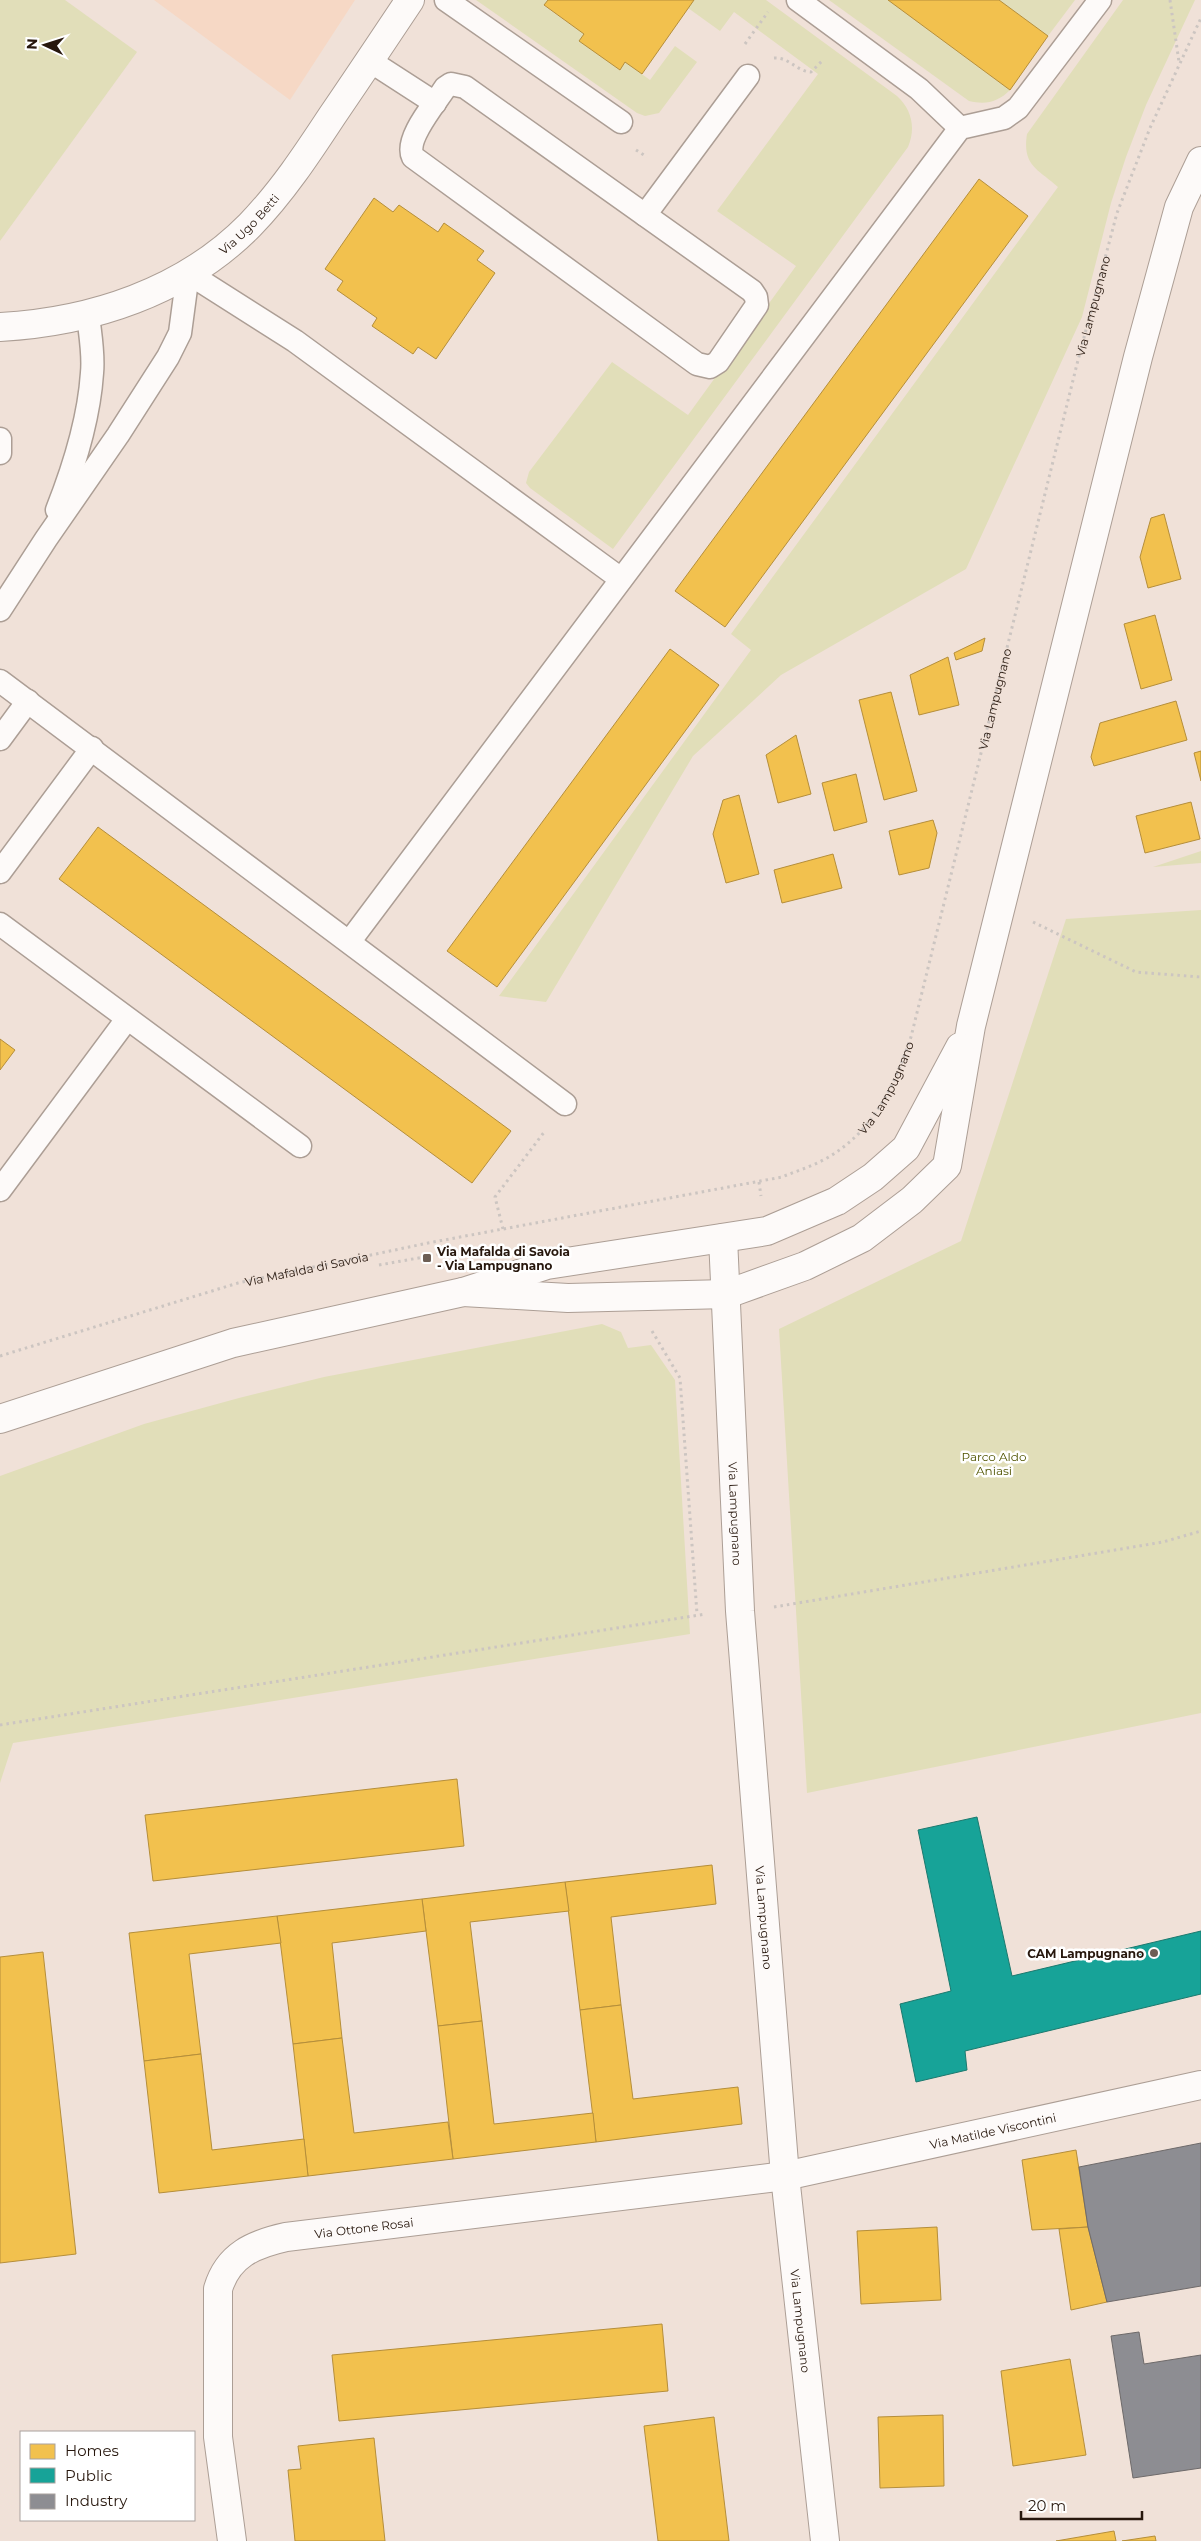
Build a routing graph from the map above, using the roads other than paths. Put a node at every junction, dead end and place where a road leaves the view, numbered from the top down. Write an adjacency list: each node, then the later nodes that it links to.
1 (410, 0): 5 (street, Via Ugo Betti)
2 (446, 0): 8 (lane)
3 (798, 0): 9 (lane)
4 (1100, 0): 9 (lane)
5 (370, 60): 7 (lane); 12 (street, Via Ugo Betti)
6 (748, 76): 11 (lane)
7 (435, 104): 11 (lane); 11 (lane)
8 (621, 122)
9 (960, 128): 18 (lane)
10 (1201, 161): 28 (street)
11 (645, 215)
12 (188, 273): 13 (street, Via Ugo Betti); 17 (lane); 18 (lane)
13 (88, 315): 14 (street, Via Ugo Betti); 17 (lane)
14 (0, 327)
15 (0, 440): 16 (lane)
16 (0, 453)
17 (46, 539): 19 (lane)
18 (621, 579): 26 (lane)
19 (0, 610)
20 (0, 681): 21 (lane)
21 (28, 701): 22 (lane); 23 (lane)
22 (0, 739)
23 (92, 748): 24 (lane); 26 (lane)
24 (0, 872)
25 (0, 924): 27 (lane)
26 (350, 941): 29 (lane)
27 (127, 1019): 30 (lane); 31 (lane)
28 (971, 1026): 32 (street); 34 (street)
29 (565, 1104)
30 (300, 1146)
31 (0, 1190)
32 (723, 1238): 33 (street); 34 (street, Via Lampugnano)
33 (463, 1292): 34 (street); 35 (street)
34 (727, 1294): 37 (street, Via Lampugnano)
35 (0, 1419)
36 (1201, 2085): 37 (street, Via Matilde Viscontini)
37 (785, 2176): 38 (street, Via Ottone Rosai); 39 (street, Via Lampugnano)
38 (232, 2541)
39 (825, 2541)

